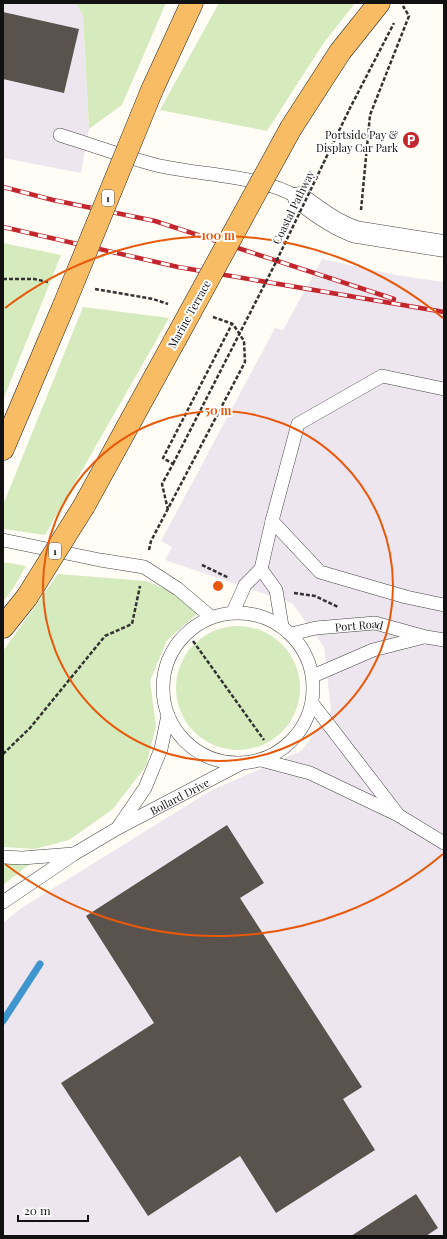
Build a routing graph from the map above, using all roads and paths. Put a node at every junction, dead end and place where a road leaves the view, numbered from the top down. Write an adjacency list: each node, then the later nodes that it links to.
1 (192, 3): 17 (highway, 1, bridge)
2 (380, 3): 26 (highway, Marine Terrace / 1, bridge)
3 (406, 3): 4 (path)
4 (403, 6): 5 (path); 9 (path)
5 (400, 13)
6 (396, 20): 18 (path, Coastal Pathway, bridge)
7 (60, 135): 8 (lane)
8 (299, 198): 10 (street)
9 (360, 213)
10 (444, 246)
11 (3, 279): 12 (path)
12 (49, 282)
13 (93, 289): 14 (path)
14 (175, 306)
15 (211, 317): 18 (path)
16 (444, 389): 20 (lane)
17 (3, 449)
18 (173, 464): 19 (path, Coastal Pathway)
19 (168, 511)
20 (272, 521): 22 (lane); 23 (lane)
21 (3, 540): 25 (lane)
22 (261, 569): 24 (lane); 27 (lane)
23 (444, 605)
24 (233, 612): 25 (lane); 27 (lane)
25 (211, 617): 33 (lane)
26 (3, 627)
27 (287, 630): 28 (lane, Port Road); 31 (lane)
28 (426, 637): 29 (lane, Port Road); 31 (lane, Port Road)
29 (444, 640)
30 (193, 641): 34 (path)
31 (313, 676): 32 (lane)
32 (312, 703): 35 (lane); 37 (lane)
33 (168, 715): 36 (lane); 38 (lane, Bollard Drive)
34 (264, 740)
35 (261, 760): 36 (lane); 37 (lane)
36 (240, 764): 38 (lane, Bollard Drive)
37 (398, 815): 39 (lane)
38 (118, 828): 40 (lane, Bollard Drive)
39 (444, 843)
40 (74, 854): 41 (lane); 42 (lane, Bollard Drive)
41 (3, 857)
42 (3, 902)

